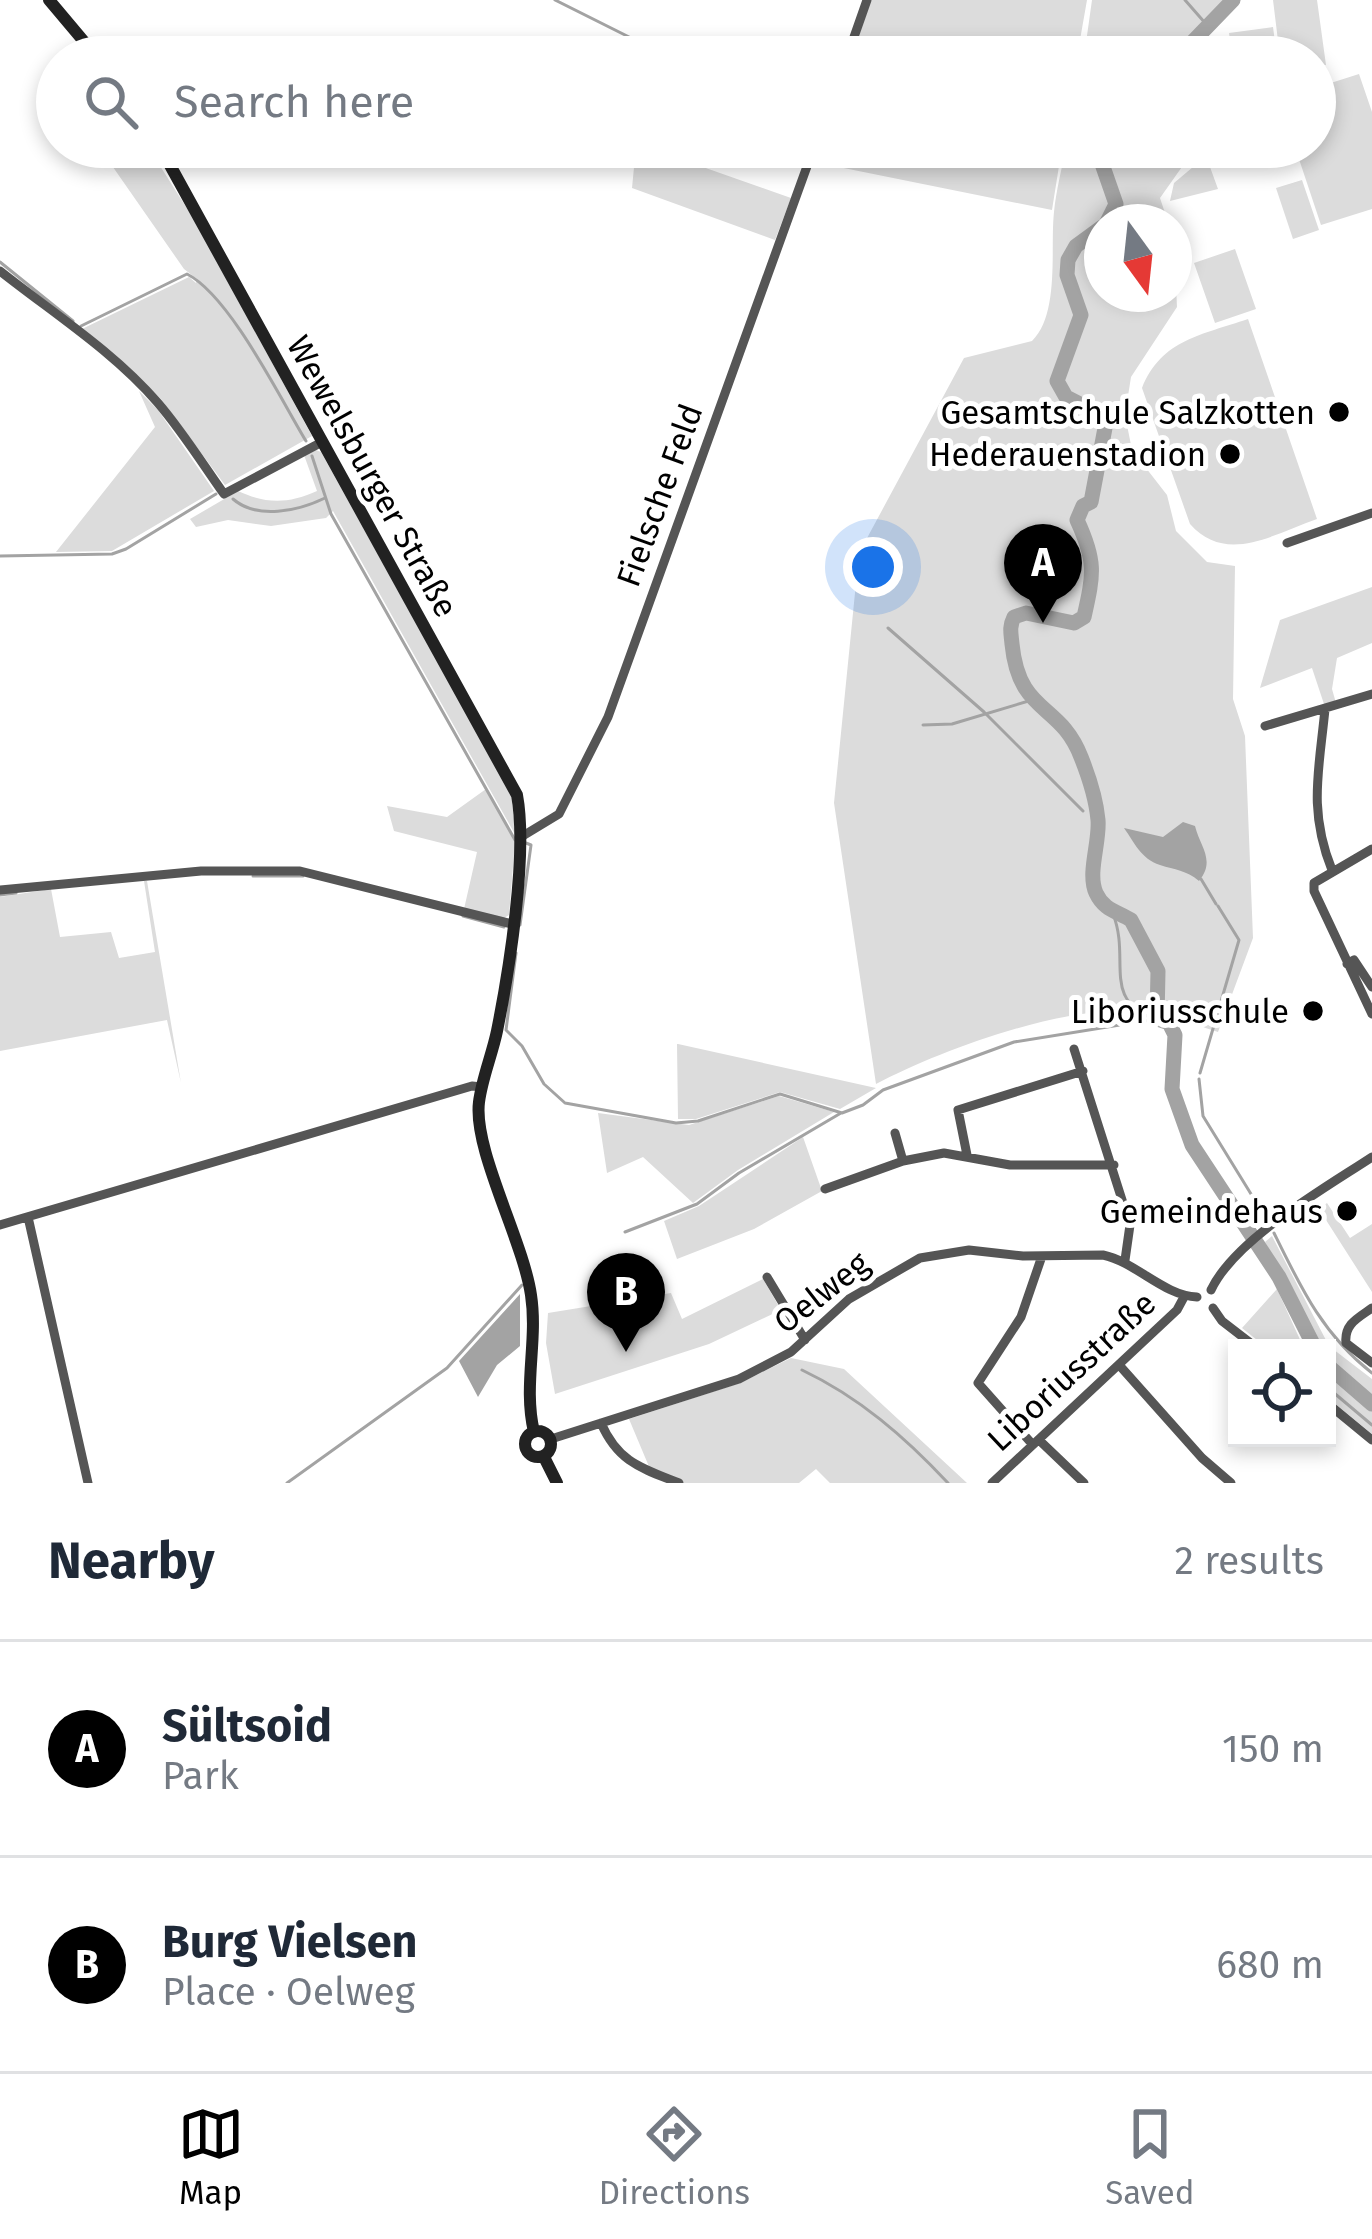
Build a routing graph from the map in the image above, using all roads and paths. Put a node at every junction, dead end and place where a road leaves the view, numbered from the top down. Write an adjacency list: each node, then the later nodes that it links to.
1 (49, 0): 3 (main road)
2 (867, 0): 4 (street)
3 (79, 36)
4 (854, 36)
5 (172, 168): 8 (main road, Wewelsburger Straße)
6 (806, 168): 14 (street, Fielsche Feld)
7 (0, 272): 8 (street)
8 (322, 442): 14 (main road, Wewelsburger Straße)
9 (1372, 513): 10 (street)
10 (1287, 543)
11 (1372, 694): 12 (street)
12 (1325, 709): 13 (street); 16 (street)
13 (1265, 727)
14 (520, 837): 18 (main road, Wewelsburger Straße)
15 (1372, 849): 16 (street)
16 (1332, 870): 19 (street)
17 (0, 890): 18 (street)
18 (512, 924): 24 (main road)
19 (1347, 964): 20 (street); 21 (street)
20 (1372, 987)
21 (1371, 1011)
22 (1074, 1049): 23 (street)
23 (1083, 1071): 26 (street); 29 (street)
24 (482, 1087): 31 (street); 47 (main road)
25 (895, 1133): 28 (street)
26 (967, 1155): 28 (street); 29 (street)
27 (1372, 1157): 36 (street)
28 (902, 1161): 30 (street)
29 (1114, 1166): 34 (street)
30 (825, 1190)
31 (28, 1217): 32 (street); 52 (street)
32 (0, 1225)
33 (1042, 1256): 34 (street, Oelweg); 42 (street, Oelweg); 50 (street)
34 (1125, 1260): 37 (street, Oelweg)
35 (767, 1277): 42 (street)
36 (1211, 1290): 38 (street); 39 (street)
37 (1184, 1297): 38 (street); 44 (street, Liboriusstraße)
38 (1197, 1297): 39 (street)
39 (1213, 1308): 41 (street)
40 (1372, 1308): 43 (street)
41 (1245, 1339)
42 (805, 1340): 46 (street, Oelweg)
43 (1372, 1363)
44 (1120, 1366): 50 (street, Liboriusstraße); 57 (street)
45 (1336, 1410): 49 (street)
46 (601, 1423): 48 (street, Oelweg); 54 (street)
47 (533, 1432): 48 (main road); 51 (main road)
48 (551, 1439): 51 (main road)
49 (1372, 1440)
50 (1036, 1442): 55 (street, Liboriusstraße); 56 (street)
51 (544, 1456): 53 (main road)
52 (88, 1483)
53 (557, 1483)
54 (679, 1483)
55 (992, 1483)
56 (1084, 1483)
57 (1231, 1483)

